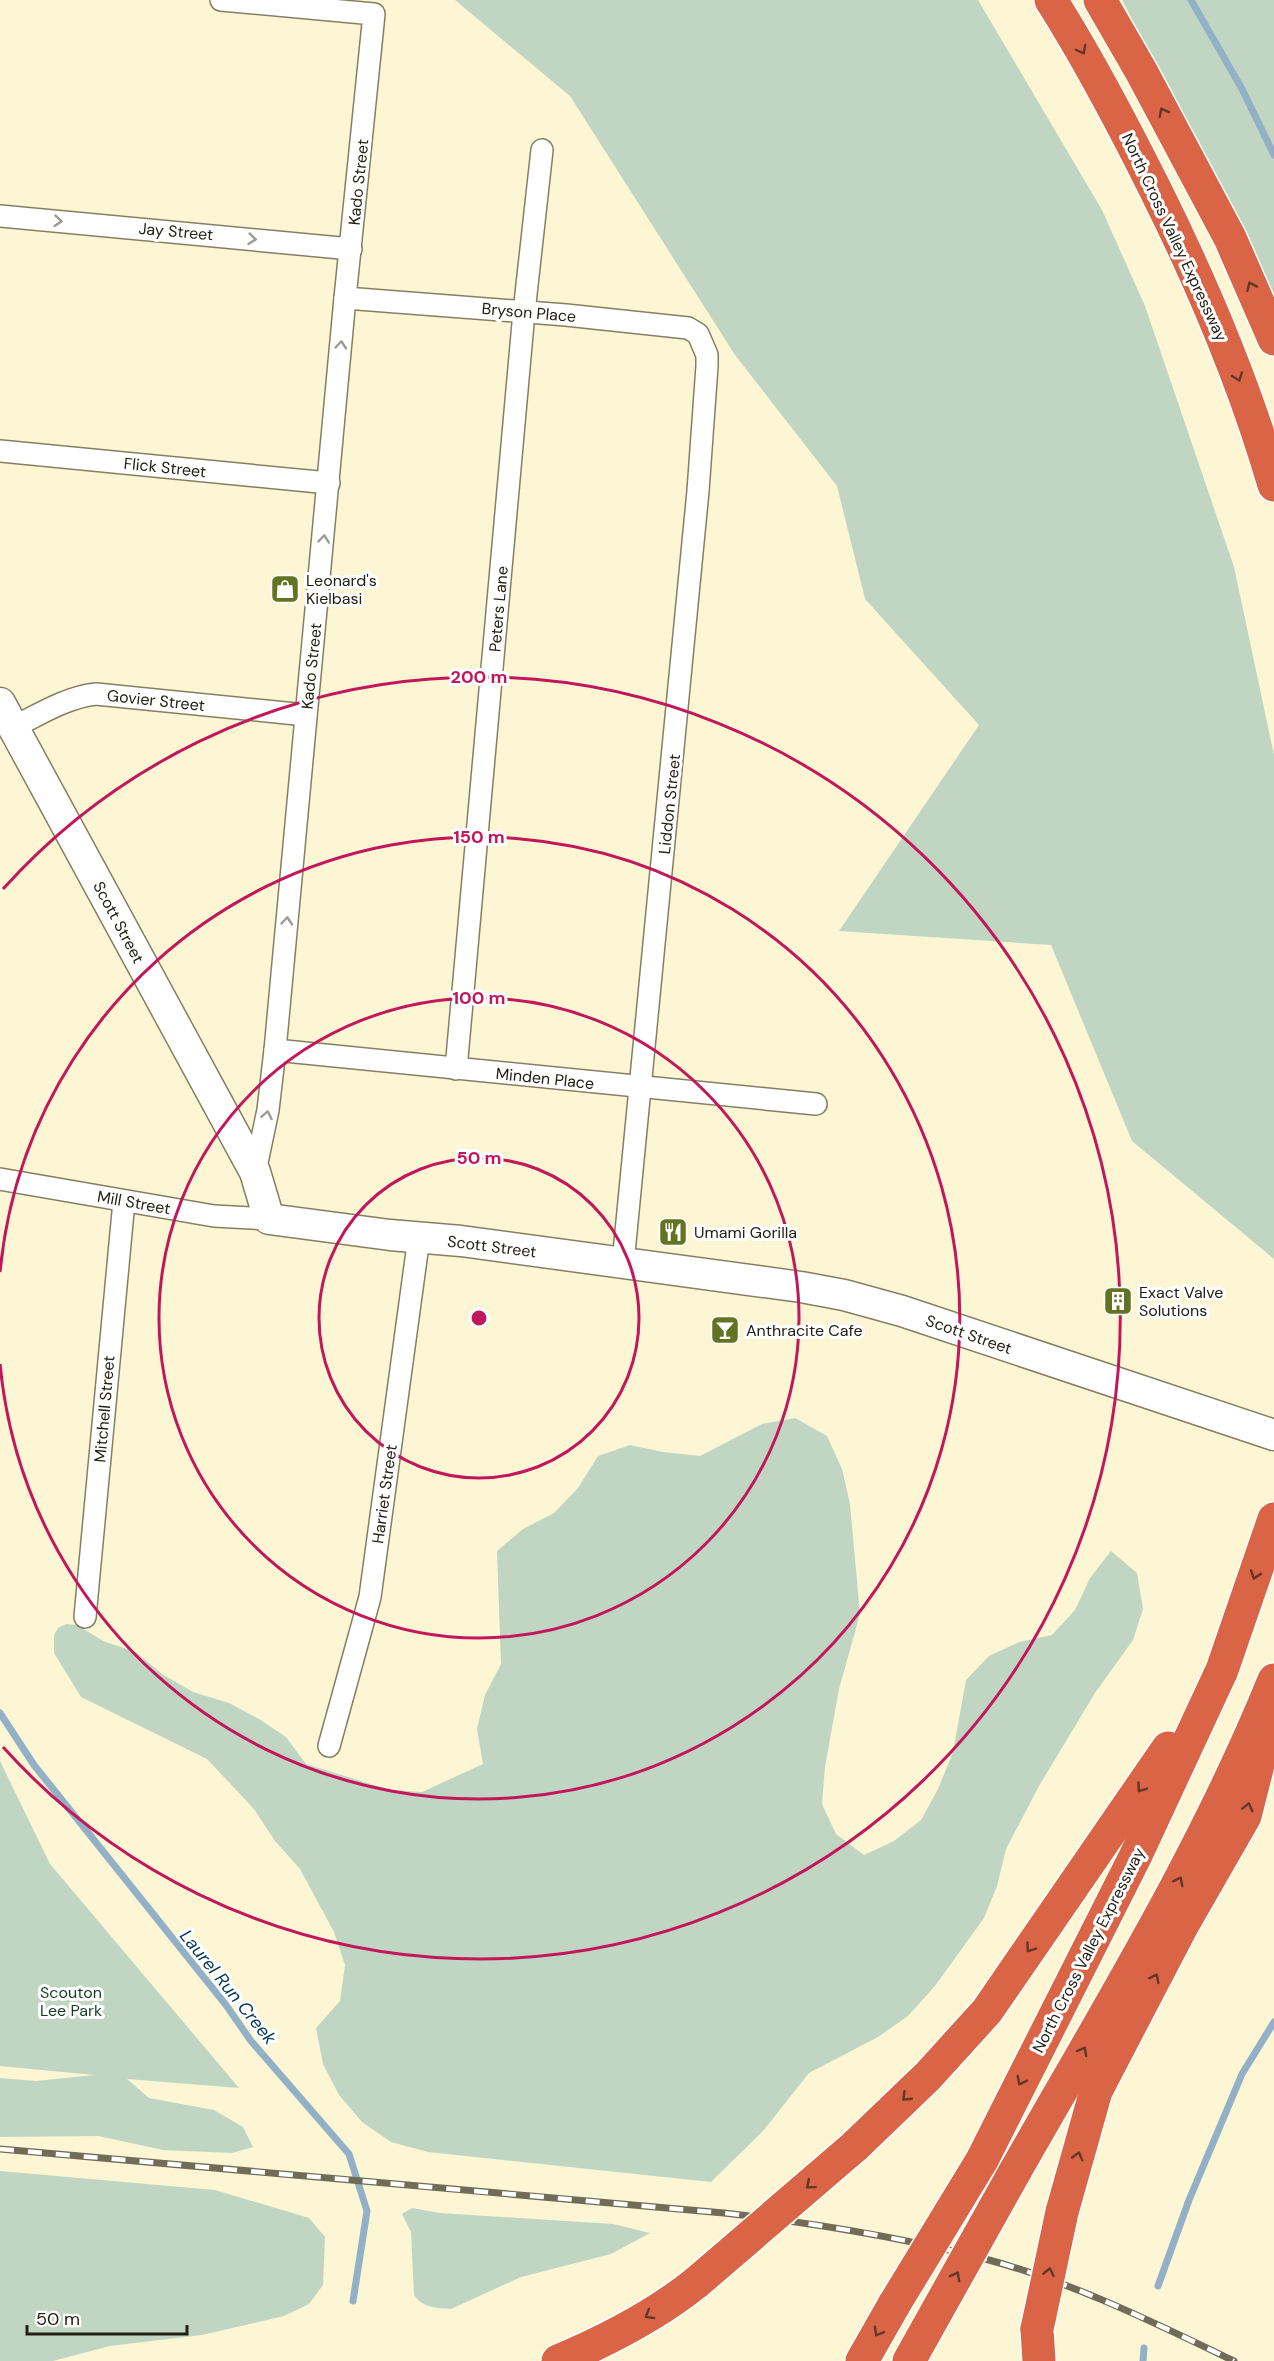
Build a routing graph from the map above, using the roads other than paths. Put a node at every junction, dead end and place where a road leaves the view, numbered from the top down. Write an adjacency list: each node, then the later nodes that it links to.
1 (221, 0): 6 (street, Kado Street)
2 (1051, 0): 13 (highway, North Cross Valley Expressway, one-way to 13)
3 (1100, 0): 9 (highway, one-way to 3)
4 (542, 150): 8 (street, Peters Lane)
5 (0, 216): 6 (street, Jay Street, one-way to 6)
6 (351, 249): 7 (street, Kado Street)
7 (345, 298): 8 (street, Bryson Place); 12 (street, Kado Street, one-way to 7)
8 (524, 312): 10 (street, Bryson Place); 17 (street, Peters Lane)
9 (1274, 339)
10 (704, 345): 18 (street, Liddon Street)
11 (0, 451): 12 (street, Flick Street)
12 (329, 483): 15 (street, Kado Street, one-way to 12)
13 (1274, 485)
14 (7, 715): 15 (street, Govier Street); 20 (street, Scott Street)
15 (306, 715): 16 (street, Kado Street, one-way to 15)
16 (274, 1050): 17 (street, Minden Place); 20 (street, Kado Street, one-way to 16)
17 (456, 1069): 18 (street, Minden Place)
18 (640, 1087): 19 (street, Minden Place); 25 (street, Liddon Street)
19 (816, 1104)
20 (255, 1172): 23 (street, Scott Street)
21 (0, 1179): 22 (street, Mill Street)
22 (124, 1201): 23 (street, Mill Street); 28 (street, Mitchell Street)
23 (269, 1219): 24 (street, Scott Street)
24 (419, 1237): 25 (street, Scott Street); 32 (street, Harriet Street)
25 (623, 1263): 26 (street, Scott Street)
26 (1274, 1434)
27 (1274, 1519): 29 (highway, North Cross Valley Expressway, one-way to 29)
28 (85, 1617)
29 (1222, 1670): 33 (highway, one-way to 33, bridge); 34 (highway, North Cross Valley Expressway, one-way to 34, bridge)
30 (1274, 1680): 35 (highway, one-way to 30, bridge)
31 (1274, 1702): 36 (highway, one-way to 31, bridge)
32 (329, 1746)
33 (558, 2361)
34 (862, 2361)
35 (909, 2361)
36 (1039, 2361)

